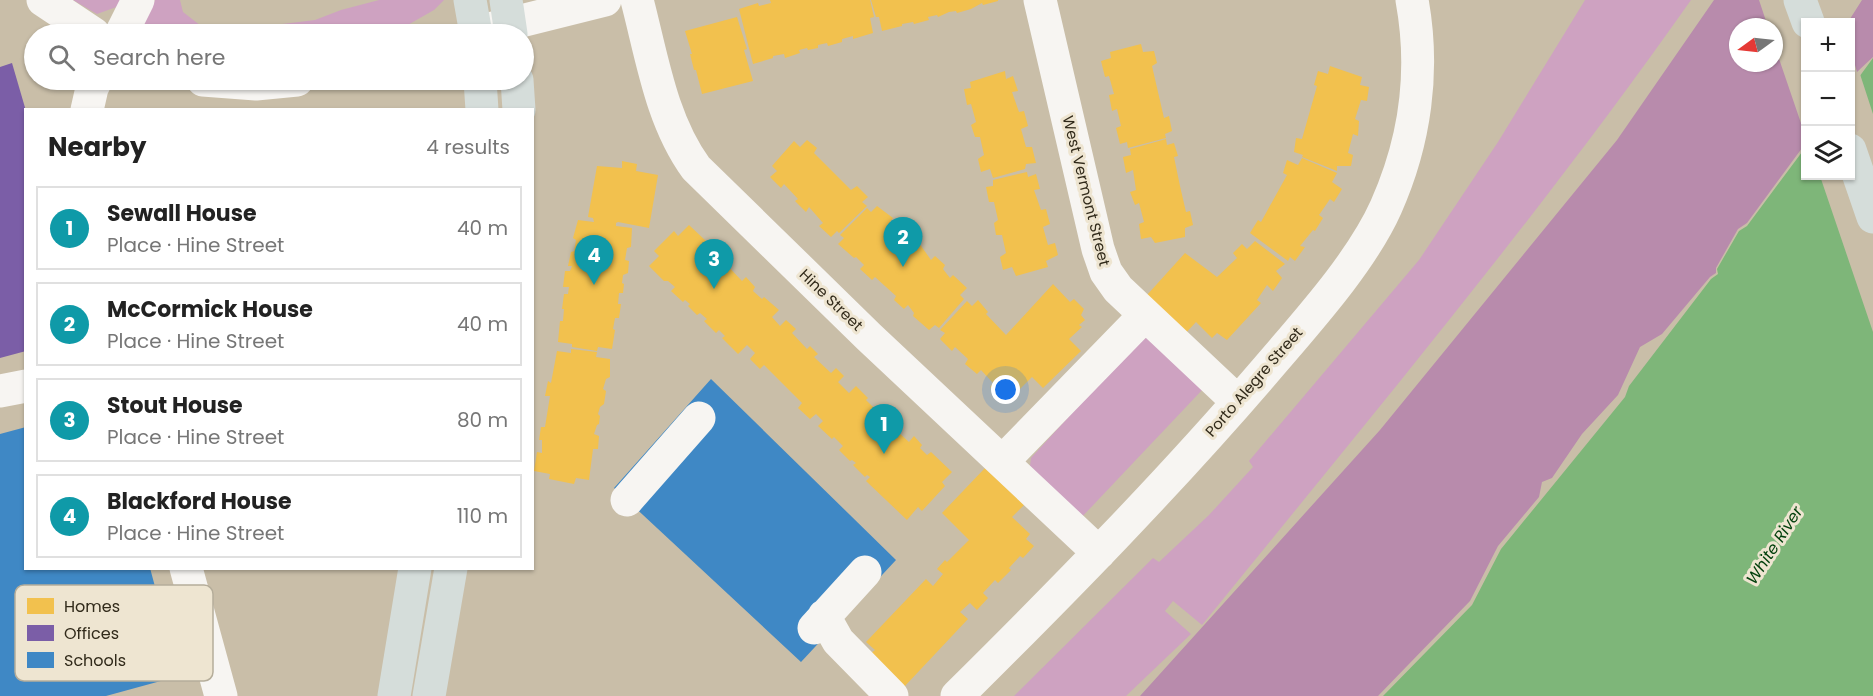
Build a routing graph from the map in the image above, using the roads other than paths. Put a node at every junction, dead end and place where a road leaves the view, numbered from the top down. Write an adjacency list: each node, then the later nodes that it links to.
1 (43, 0): 11 (street)
2 (138, 0): 12 (street)
3 (470, 0): 13 (main road)
4 (638, 0): 27 (street, Hine Street)
5 (1040, 0): 22 (street, West Vermont Street)
6 (1412, 0): 25 (street, Porto Alegre Street)
7 (1800, 0): 9 (main road)
8 (598, 1): 10 (street)
9 (1807, 18)
10 (509, 19)
11 (79, 24)
12 (126, 24)
13 (472, 24)
14 (91, 90): 17 (street)
15 (481, 90): 18 (main road)
16 (518, 90): 19 (main road)
17 (87, 108)
18 (482, 108)
19 (519, 108)
20 (1855, 162): 21 (main road)
21 (1873, 217)
22 (1145, 315): 25 (street, West Vermont Street); 27 (street)
23 (24, 386): 24 (street)
24 (0, 391)
25 (1238, 402): 29 (street, Porto Alegre Street)
26 (699, 418): 28 (street)
27 (1002, 462): 29 (street, Hine Street)
28 (627, 500)
29 (1099, 553): 40 (street, Porto Alegre Street)
30 (187, 570): 34 (street)
31 (415, 570): 37 (main road)
32 (451, 570): 38 (main road)
33 (865, 572): 39 (street)
34 (191, 585)
35 (213, 667): 36 (street)
36 (221, 696)
37 (394, 696)
38 (429, 696)
39 (892, 696)
40 (957, 696)

